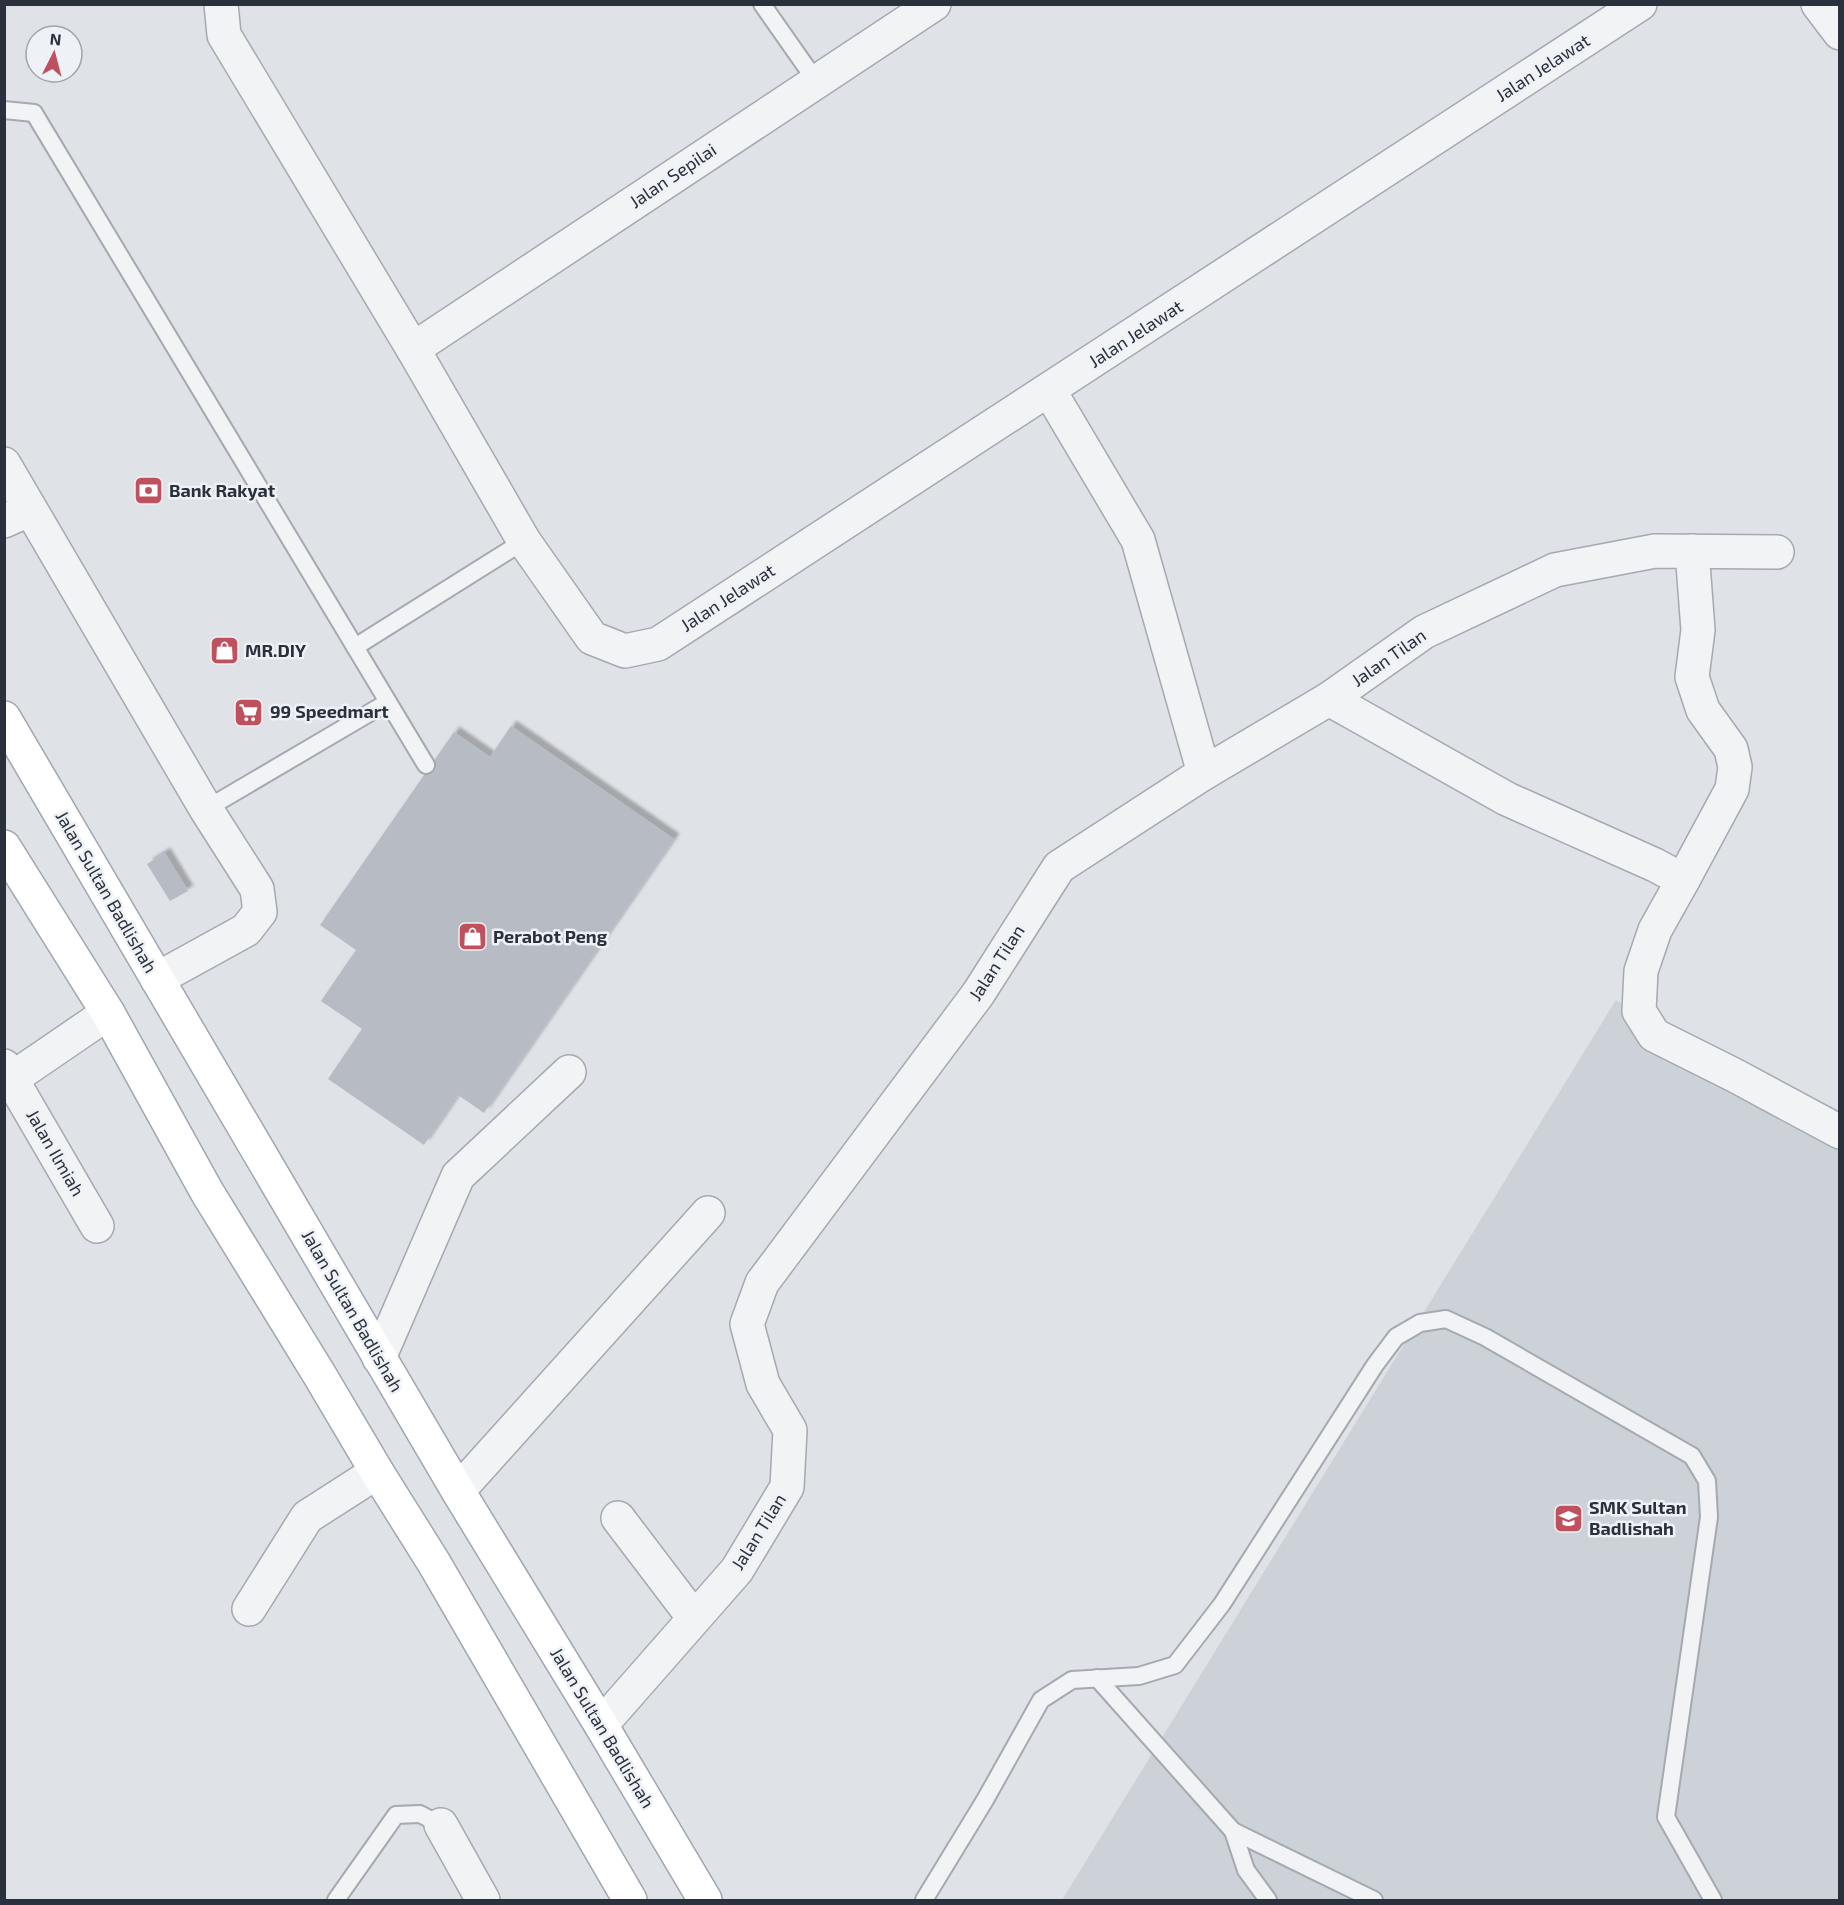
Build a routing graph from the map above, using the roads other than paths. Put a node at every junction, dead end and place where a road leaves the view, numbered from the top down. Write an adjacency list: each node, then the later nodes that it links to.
1 (762, 4): 7 (lane)
2 (934, 4): 7 (street, Jalan Sepilai)
3 (1640, 4): 10 (street, Jalan Jelawat)
4 (1818, 4): 6 (street)
5 (223, 20): 9 (street)
6 (1839, 33)
7 (816, 81): 9 (street, Jalan Sepilai)
8 (4, 110): 16 (lane)
9 (413, 349): 13 (street)
10 (1049, 390): 13 (street, Jalan Jelawat); 21 (street)
11 (4, 464): 12 (street)
12 (17, 515): 22 (street)
13 (524, 541): 16 (lane)
14 (1692, 551): 15 (street, Jalan Tilan); 17 (street, Jalan Tilan); 24 (street)
15 (1777, 552)
16 (355, 647): 18 (lane)
17 (1329, 699): 21 (street, Jalan Tilan); 24 (street)
18 (388, 702): 20 (lane); 22 (lane)
19 (4, 718): 25 (main road, Jalan Sultan Badlishah)
20 (426, 765)
21 (1204, 773): 37 (street, Jalan Tilan)
22 (206, 809): 25 (street)
23 (4, 847): 26 (main road)
24 (1683, 880): 29 (street)
25 (157, 979): 32 (main road, Jalan Sultan Badlishah)
26 (108, 1013): 28 (street, Jalan Ilmiah); 33 (main road)
27 (569, 1072): 32 (street)
28 (7, 1076): 31 (street, Jalan Ilmiah)
29 (1839, 1132)
30 (708, 1213): 34 (street)
31 (97, 1226)
32 (379, 1358): 34 (main road, Jalan Sultan Badlishah)
33 (376, 1472): 36 (street); 44 (main road)
34 (458, 1491): 39 (main road, Jalan Sultan Badlishah)
35 (618, 1518): 37 (street)
36 (249, 1609)
37 (694, 1618): 39 (street, Jalan Tilan)
38 (1096, 1678): 41 (lane); 46 (lane); 49 (lane)
39 (601, 1725): 45 (main road, Jalan Sultan Badlishah)
40 (441, 1826): 42 (lane); 43 (street)
41 (1233, 1831): 47 (lane); 48 (lane)
42 (336, 1900)
43 (483, 1900)
44 (630, 1900)
45 (705, 1900)
46 (924, 1900)
47 (1268, 1900)
48 (1374, 1900)
49 (1713, 1900)

